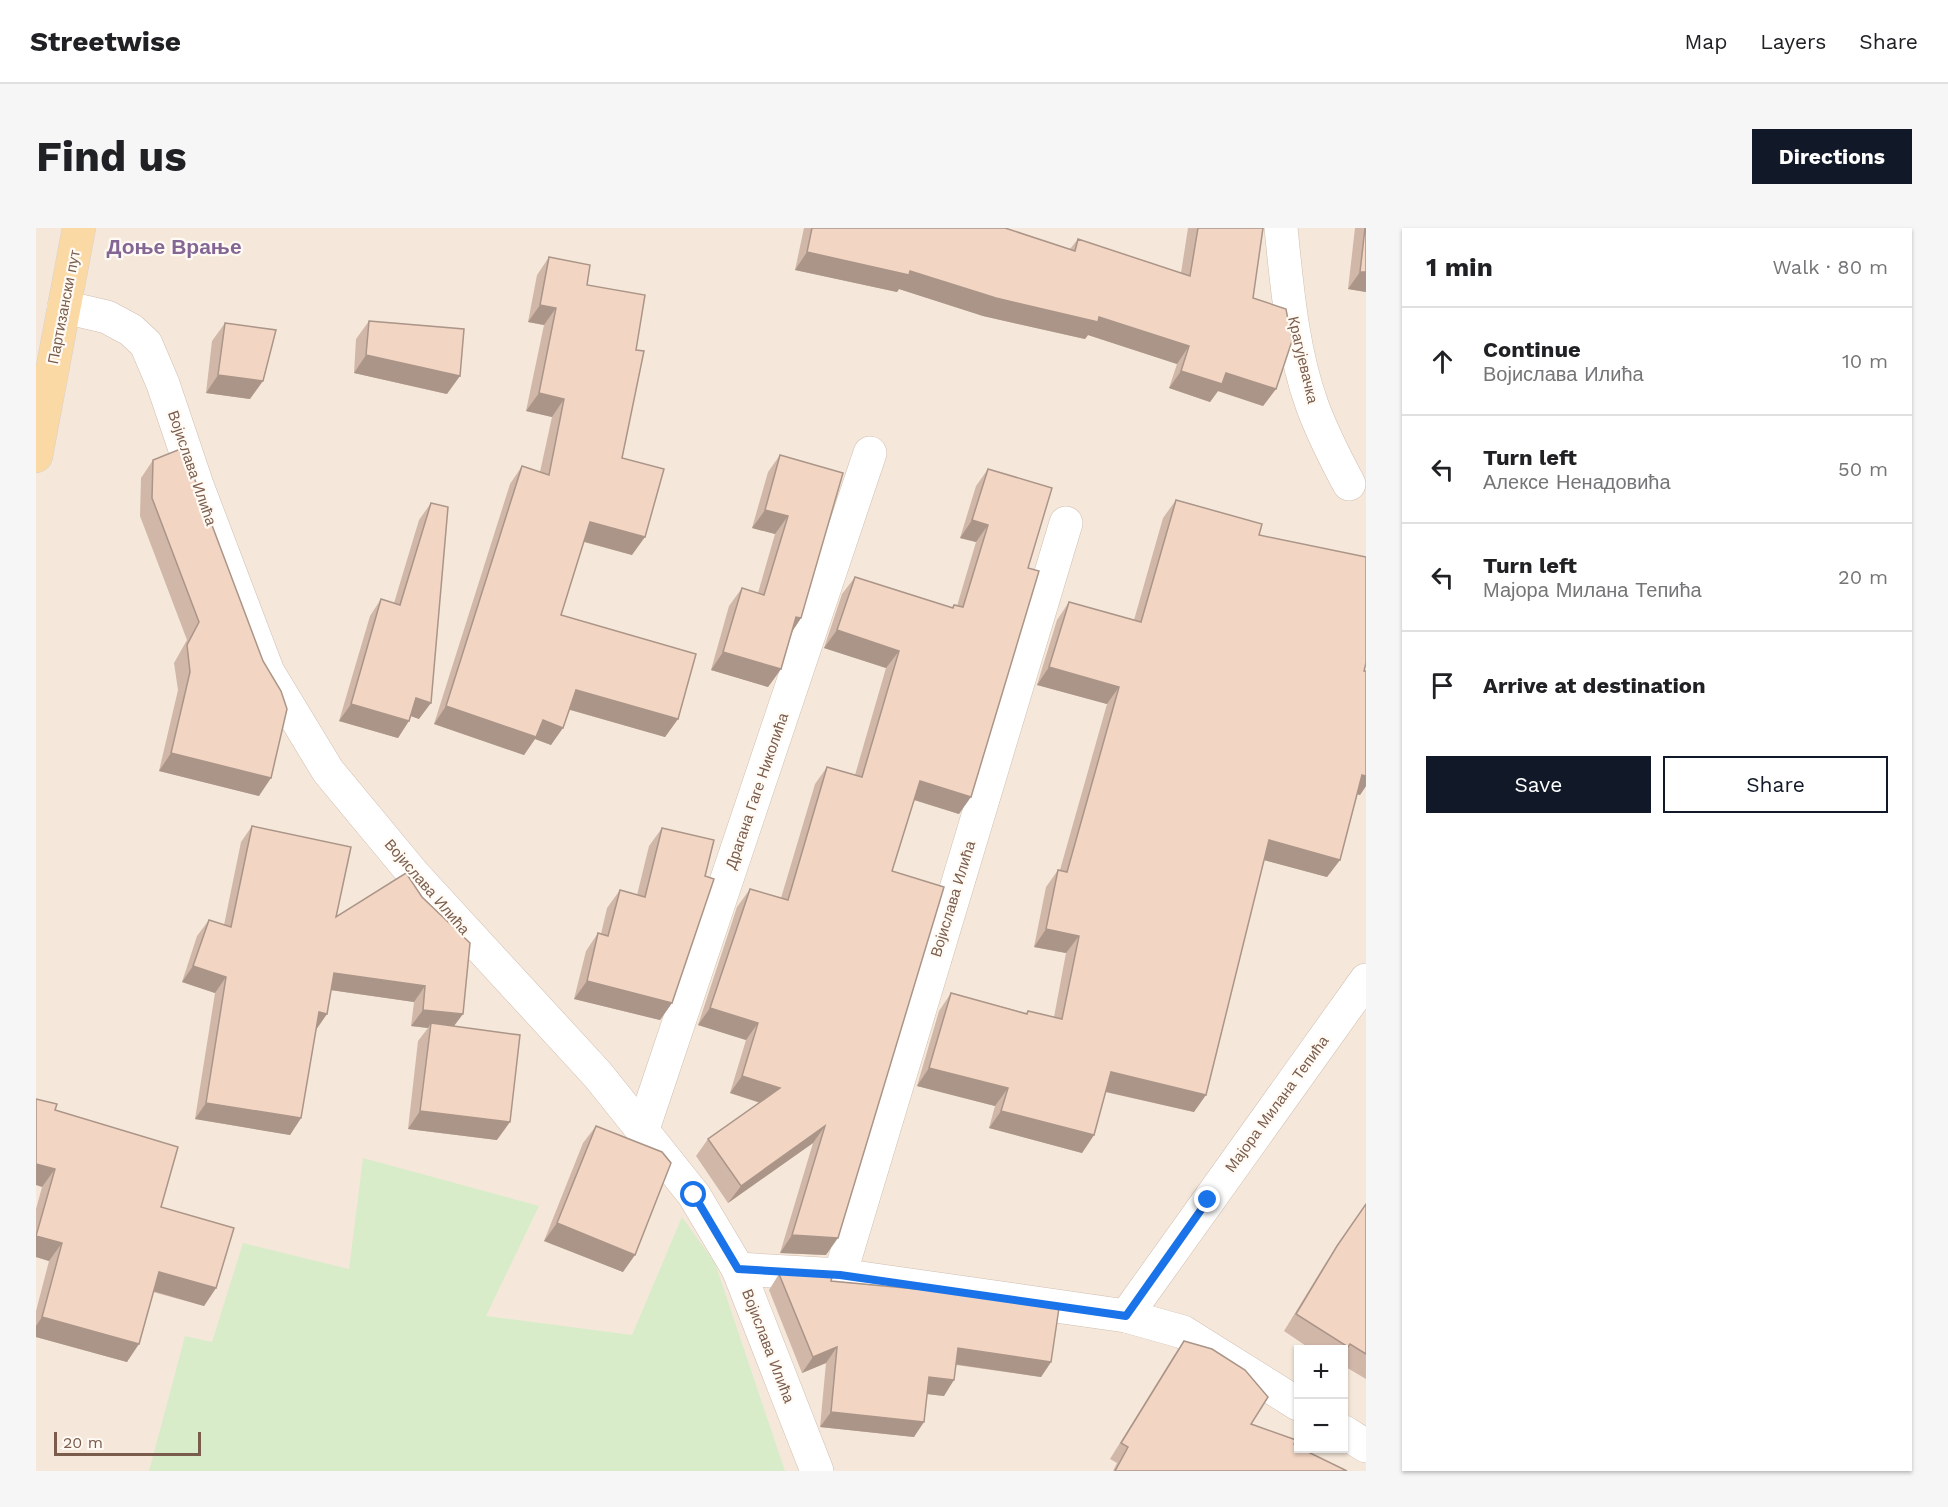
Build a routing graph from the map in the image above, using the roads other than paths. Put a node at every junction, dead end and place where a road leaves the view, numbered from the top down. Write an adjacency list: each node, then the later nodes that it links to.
1 (78, 228): 3 (main road, Партизански пут)
2 (1281, 228): 6 (street, Крагујевачка)
3 (64, 307): 5 (main road, Партизански пут); 9 (street, Војислава Илића)
4 (870, 453): 9 (street, Драгана Гаге Николића)
5 (36, 456)
6 (1349, 484)
7 (1066, 523): 11 (street, Војислава Илића)
8 (1366, 980): 12 (street, Мајора Милана Тепића)
9 (643, 1129): 10 (street, Војислава Илића)
10 (738, 1269): 11 (street); 16 (street, Војислава Илића)
11 (840, 1275): 12 (street)
12 (1126, 1316): 13 (street)
13 (1294, 1401)
14 (1348, 1435): 15 (street)
15 (1366, 1446)
16 (818, 1471)

